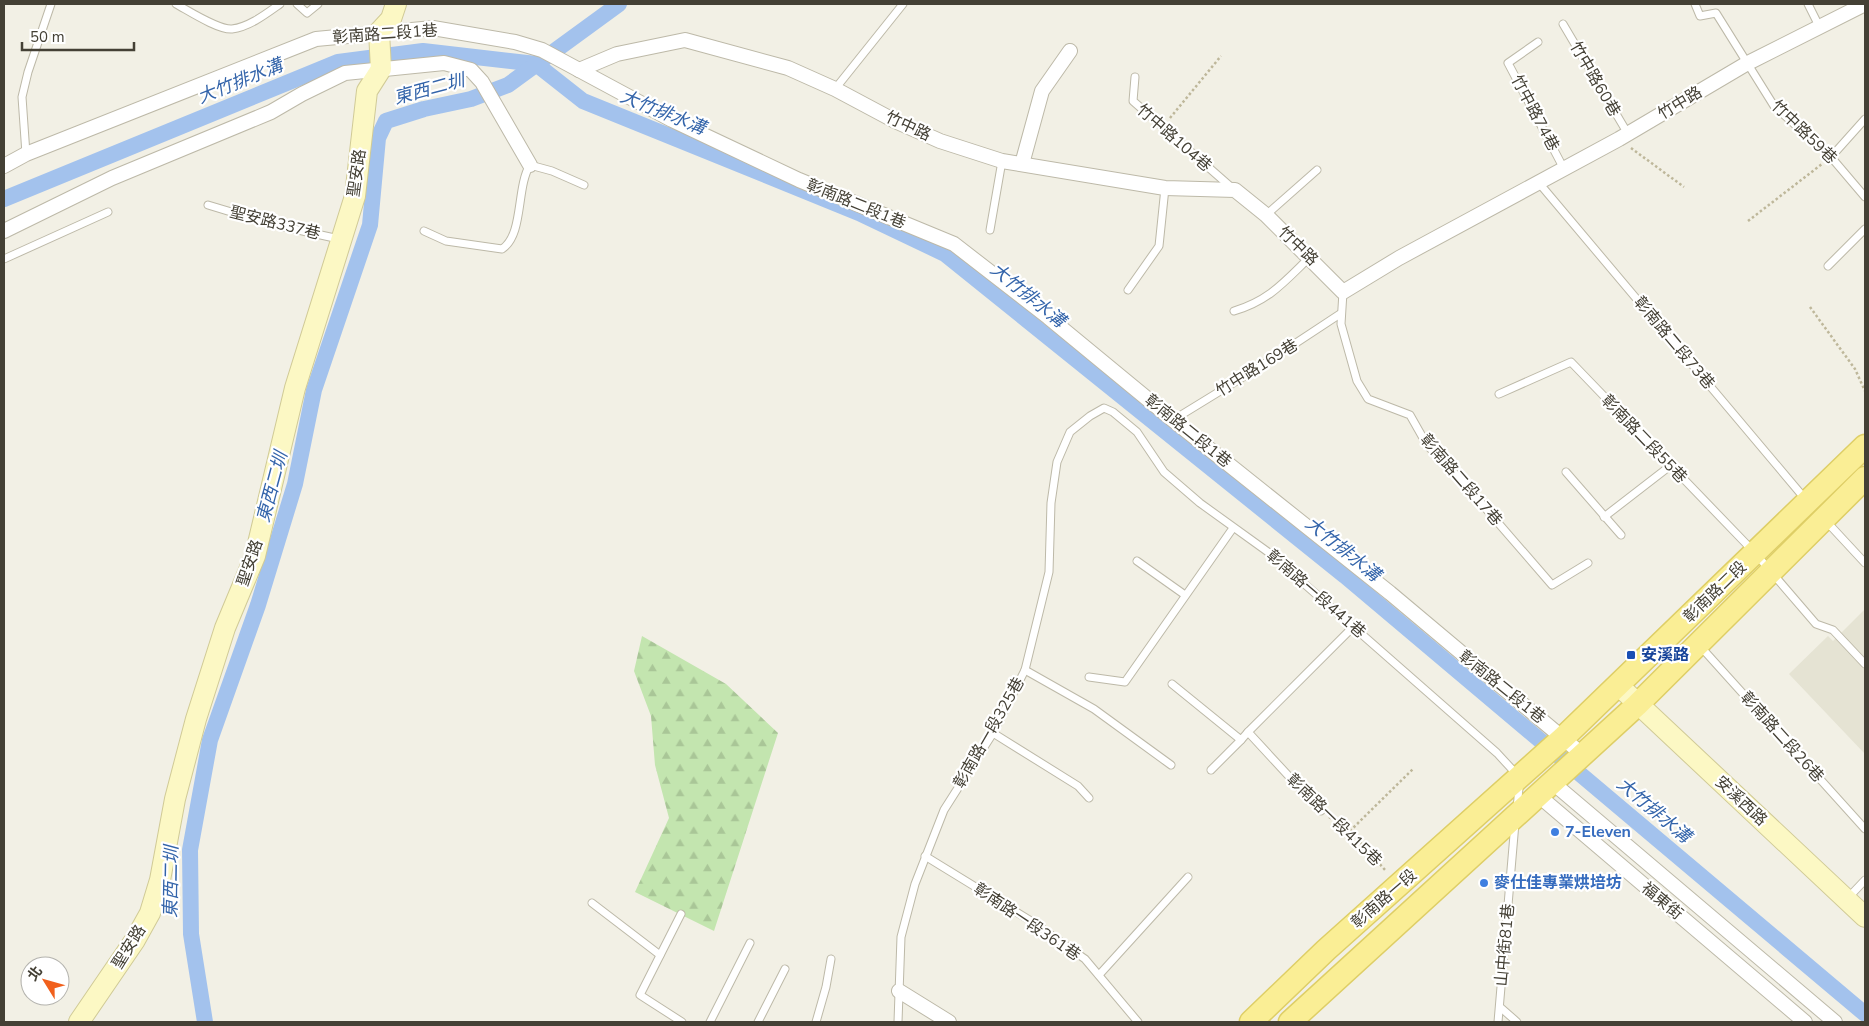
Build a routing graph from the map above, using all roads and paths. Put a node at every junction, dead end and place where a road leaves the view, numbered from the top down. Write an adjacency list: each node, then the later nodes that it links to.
1 (51, 4): 25 (lane)
2 (176, 4): 3 (lane)
3 (280, 4)
4 (297, 4): 5 (lane)
5 (318, 4)
6 (396, 4): 13 (street)
7 (903, 4): 21 (lane)
8 (1695, 4): 17 (lane, 竹中路59巷)
9 (1808, 4): 12 (lane)
10 (1865, 4): 12 (street, 竹中路)
11 (1563, 24): 24 (lane, 竹中路60巷)
12 (1819, 26): 17 (street, 竹中路)
13 (379, 32): 18 (street); 19 (street, 彰南路二段1巷); 25 (street, 彰南路二段1巷)
14 (1538, 42): 31 (lane, 竹中路74巷)
15 (1070, 51): 28 (street)
16 (1221, 56): 23 (path)
17 (1746, 64): 24 (street, 竹中路); 26 (lane, 竹中路59巷)
18 (381, 69): 29 (street); 45 (street); 47 (street, 聖安路)
19 (579, 70): 21 (street, 竹中路); 59 (street, 彰南路二段1巷)
20 (1134, 77): 23 (lane, 竹中路104巷)
21 (835, 89): 27 (street, 竹中路)
22 (1865, 119): 26 (lane)
23 (1162, 127): 37 (lane, 竹中路104巷)
24 (1623, 137): 31 (street, 竹中路); 35 (path)
25 (26, 154): 30 (street, 彰南路二段1巷)
26 (1831, 157): 38 (lane, 竹中路59巷); 42 (path)
27 (1002, 161): 28 (street, 竹中路); 44 (lane)
28 (1022, 164): 36 (street, 竹中路)
29 (530, 165): 34 (lane); 46 (lane)
30 (4, 166)
31 (1564, 169): 33 (street, 竹中路)
32 (1317, 170): 41 (lane)
33 (1539, 183): 52 (street, 竹中路); 64 (lane, 彰南路二段73巷)
34 (584, 185)
35 (1684, 187)
36 (1165, 188): 37 (street, 竹中路); 51 (lane)
37 (1234, 190): 41 (street, 竹中路)
38 (1865, 197)
39 (208, 205): 47 (lane, 聖安路337巷)
40 (108, 212): 49 (lane)
41 (1266, 215): 48 (street, 竹中路)
42 (1748, 221)
43 (1865, 229): 50 (lane)
44 (990, 230)
45 (4, 231)
46 (424, 231)
47 (342, 240): 120 (street, 聖安路)
48 (1310, 257): 52 (street, 竹中路); 54 (lane)
49 (4, 259)
50 (1828, 266)
51 (1128, 290)
52 (1343, 292): 55 (lane, 彰南路二段17巷)
53 (1810, 307): 56 (path)
54 (1234, 311)
55 (1340, 314): 59 (lane, 竹中路169巷); 71 (lane, 彰南路二段17巷)
56 (1865, 391)
57 (1499, 394): 61 (lane, 彰南路二段55巷)
58 (1113, 412): 67 (lane, 彰南路一段441巷); 78 (lane, 彰南路一段325巷)
59 (1173, 420): 85 (street, 彰南路二段1巷)
60 (1865, 446): 64 (main road, 彰南路二段)
61 (1670, 466): 65 (lane); 69 (lane, 彰南路二段55巷)
62 (1566, 472): 65 (lane)
63 (1865, 478): 66 (main road, 彰南路二段)
64 (1808, 502): 69 (main road, 彰南路二段)
65 (1604, 517): 68 (lane)
66 (1825, 520): 72 (lane); 73 (main road, 彰南路二段)
67 (1233, 528): 74 (lane); 75 (lane, 彰南路一段441巷)
68 (1621, 535)
69 (1755, 553): 73 (lane, 彰南路二段55巷); 81 (main road, 彰南路二段)
70 (1137, 561): 74 (lane)
71 (1588, 563)
72 (1865, 563)
73 (1771, 573): 76 (main road, 彰南路二段); 77 (lane, 彰南路二段55巷)
74 (1186, 595): 79 (lane)
75 (1353, 626): 83 (lane); 92 (lane, 彰南路一段441巷)
76 (1698, 644): 82 (main road, 彰南路二段); 97 (lane, 彰南路二段26巷)
77 (1865, 664)
78 (1025, 670): 84 (lane, 彰南路一段325巷); 89 (lane)
79 (1089, 677)
80 (1172, 684): 86 (lane)
81 (1618, 685): 82 (street, 安溪西路); 85 (main road, 彰南路二段)
82 (1637, 704): 87 (main road, 彰南路二段); 107 (street, 安溪西路)
83 (1248, 732): 86 (lane); 95 (lane, 彰南路一段415巷)
84 (993, 733): 94 (lane); 101 (lane, 彰南路一段325巷)
85 (1564, 737): 87 (street, 彰南路二段1巷); 88 (main road, 彰南路二段)
86 (1241, 740): 91 (lane)
87 (1584, 754): 93 (main road, 彰南路二段)
88 (1537, 762): 92 (main road, 彰南路一段); 93 (main road)
89 (1171, 765)
90 (1414, 768): 98 (path)
91 (1211, 770)
92 (1520, 778): 93 (main road, 福東街); 96 (lane, 山中街81巷); 105 (main road, 彰南路一段)
93 (1546, 789): 96 (main road, 彰南路一段); 99 (street, 福東街); 100 (street, 福東街)
94 (1089, 798)
95 (1320, 811): 98 (path, 彰南路一段415巷)
96 (1516, 817): 119 (lane, 山中街81巷); 129 (main road, 彰南路一段)
97 (1865, 829)
98 (1350, 831): 105 (path, 彰南路一段415巷)
99 (1617, 837): 100 (street); 102 (street, 福東街)
100 (1604, 851): 106 (street, 福東街)
101 (925, 856): 117 (lane, 彰南路一段361巷); 118 (lane, 彰南路一段325巷)
102 (1661, 874): 106 (street); 111 (street, 福東街)
103 (1188, 877): 117 (lane)
104 (1865, 880): 107 (lane)
105 (1399, 885): 128 (main road, 彰南路一段)
106 (1649, 889): 114 (street, 福東街)
107 (1847, 900): 110 (street, 安溪西路)
108 (592, 903): 113 (lane)
109 (681, 914): 113 (lane)
110 (1865, 917)
111 (1739, 941): 114 (street); 133 (street, 福東街)
112 (750, 943): 122 (lane)
113 (660, 955): 121 (lane)
114 (1726, 955): 132 (street, 福東街)
115 (831, 959): 124 (lane)
116 (785, 969): 123 (lane)
117 (1099, 975): 127 (lane, 彰南路一段361巷)
118 (899, 991): 125 (lane, 彰南路一段325巷); 126 (street)
119 (1500, 1007): 130 (lane, 山中街81巷); 131 (lane)
120 (79, 1022)
121 (682, 1022)
122 (710, 1022)
123 (758, 1022)
124 (816, 1022)
125 (898, 1022)
126 (950, 1022)
127 (1138, 1022)
128 (1251, 1022)
129 (1290, 1022)
130 (1498, 1022)
131 (1517, 1022)
132 (1806, 1022)
133 (1834, 1022)

